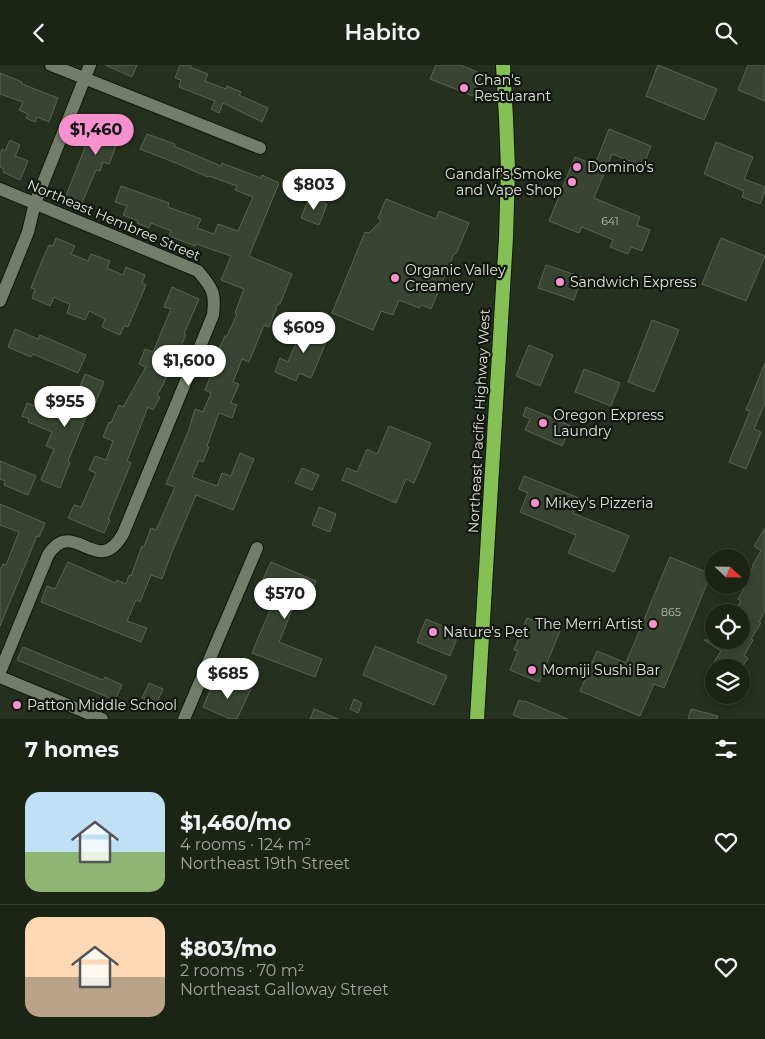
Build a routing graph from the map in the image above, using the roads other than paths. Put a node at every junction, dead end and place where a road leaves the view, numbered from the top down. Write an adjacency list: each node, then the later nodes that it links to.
1 (51, 65): 4 (street)
2 (90, 65): 4 (street)
3 (503, 65): 14 (highway, Northeast Pacific Highway West)
4 (84, 78): 5 (street); 7 (street)
5 (260, 148)
6 (0, 189): 7 (street, Northeast Hembree Street)
7 (35, 203): 8 (street); 10 (street, Northeast Hembree Street)
8 (0, 301)
9 (257, 548): 13 (street)
10 (0, 673)
11 (0, 677): 12 (street)
12 (102, 719)
13 (184, 719)
14 (477, 719)

